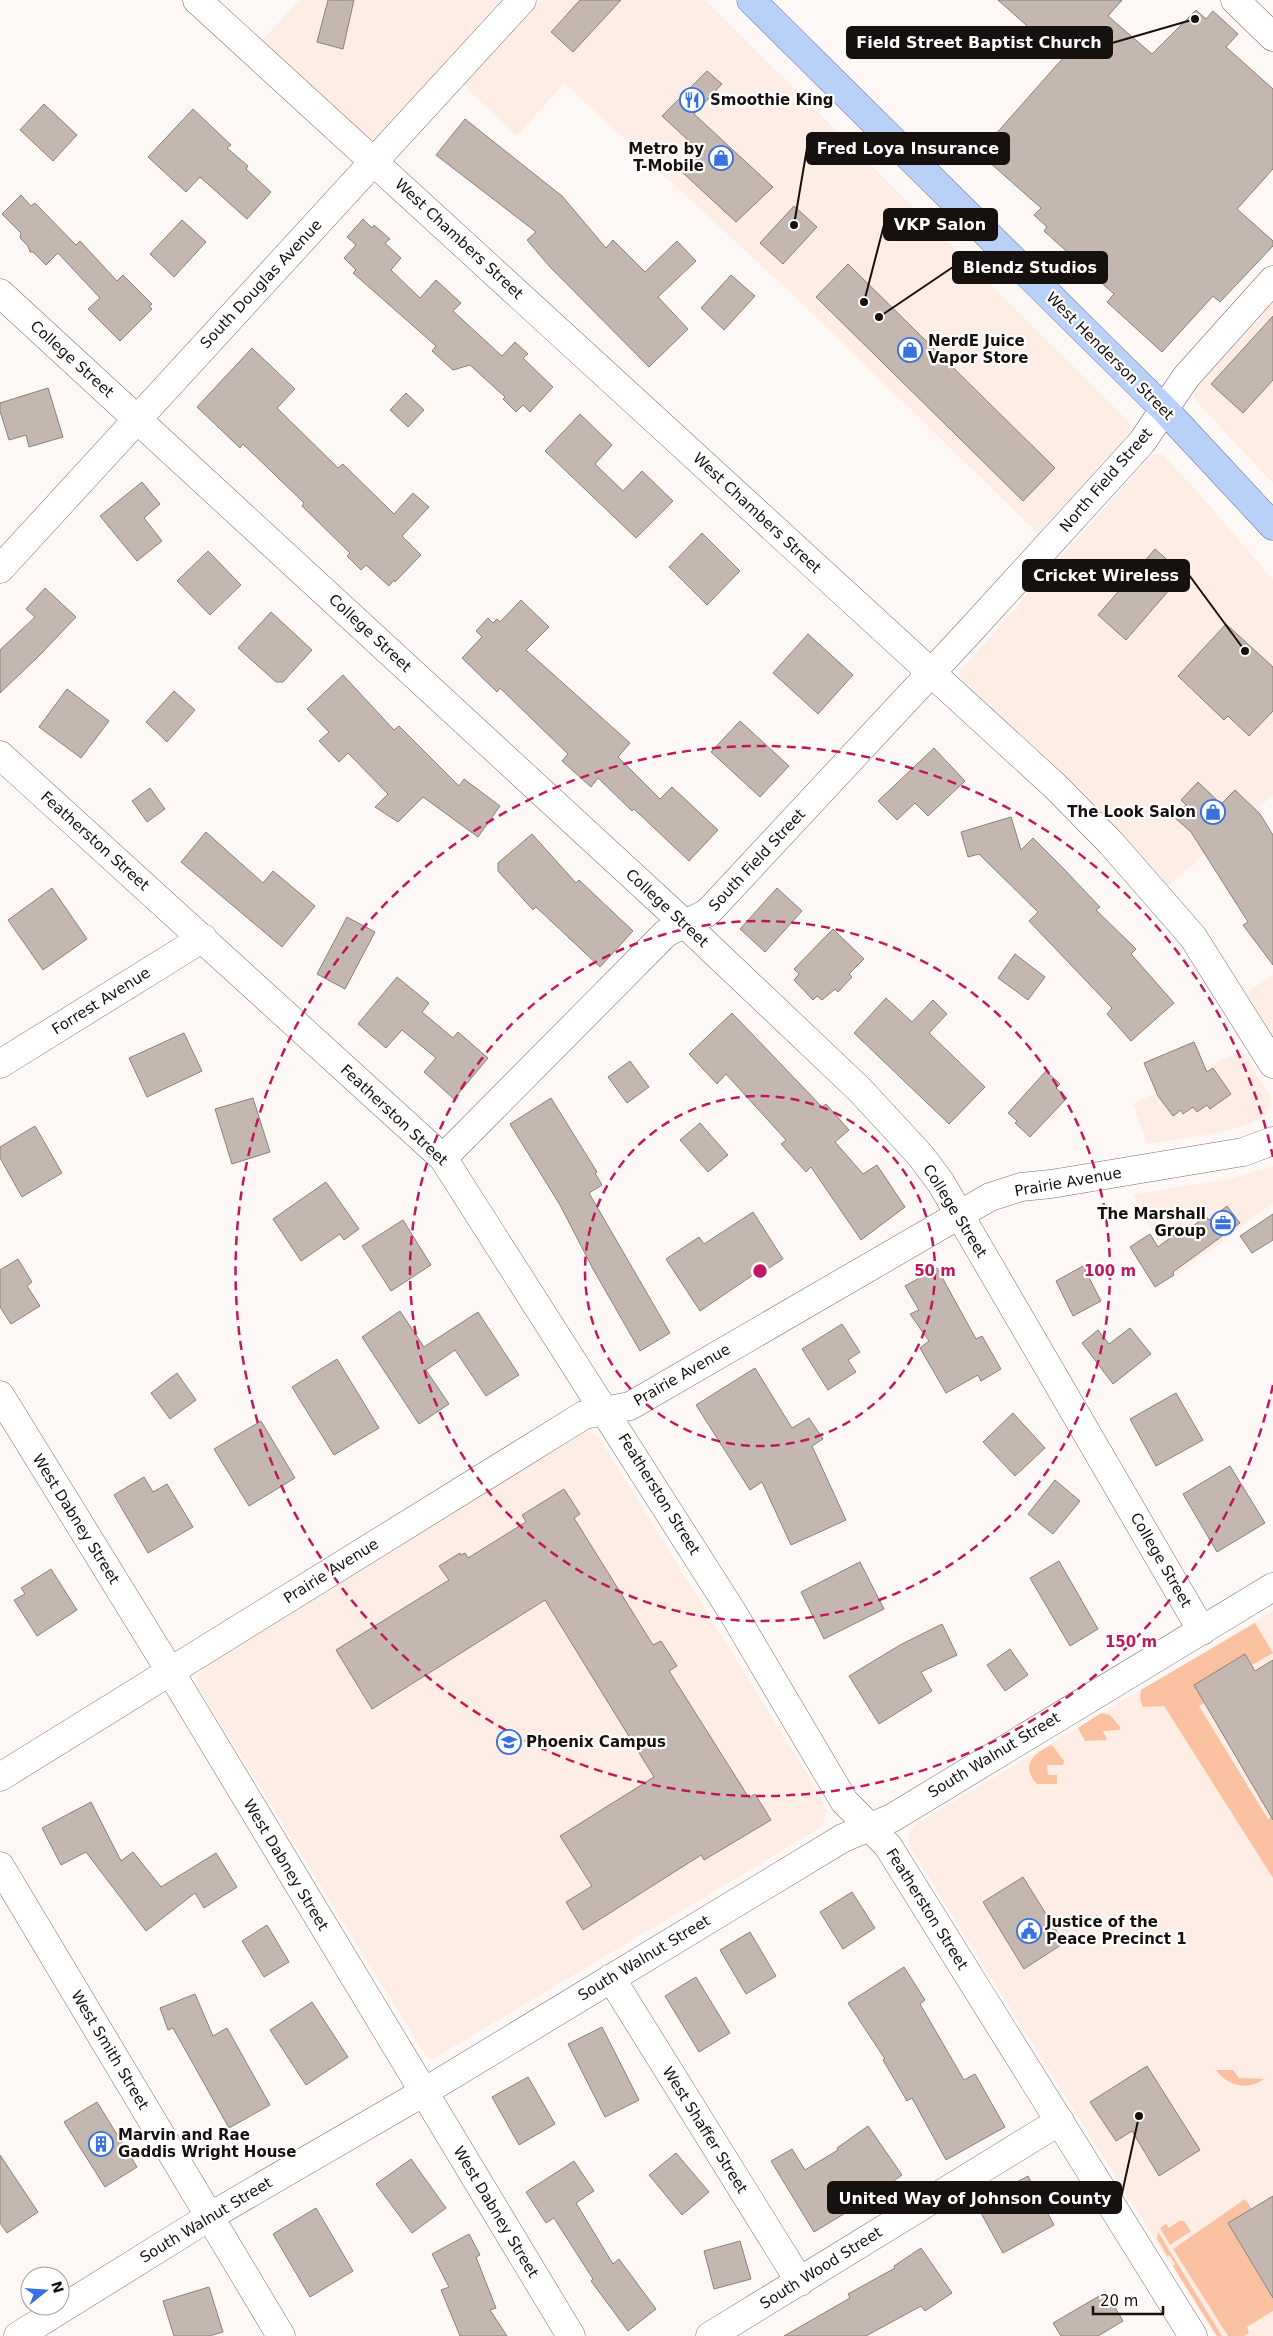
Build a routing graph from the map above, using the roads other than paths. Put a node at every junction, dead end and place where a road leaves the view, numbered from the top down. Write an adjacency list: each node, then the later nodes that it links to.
1 (197, 0): 6 (street, West Chambers Street)
2 (522, 0): 6 (street, South Douglas Avenue)
3 (751, 0): 9 (main road, West Henderson Street)
4 (1235, 0): 5 (street)
5 (1273, 37)
6 (375, 162): 10 (street, South Douglas Avenue); 13 (street, West Chambers Street)
7 (1273, 280): 9 (street, North Field Street)
8 (0, 293): 10 (street, College Street)
9 (1165, 410): 11 (main road, West Henderson Street); 13 (street, North Field Street)
10 (136, 418): 12 (street, South Douglas Avenue); 15 (street, College Street)
11 (1273, 526)
12 (0, 569)
13 (931, 674): 15 (street, South Field Street); 18 (street, West Chambers Street)
14 (0, 755): 16 (street, Featherston Street)
15 (685, 924): 20 (street, South Field Street); 21 (street, College Street)
16 (203, 938): 17 (street, Forrest Avenue); 20 (street, Featherston Street)
17 (0, 1064)
18 (1273, 1064)
19 (1273, 1141): 21 (street, Prairie Avenue)
20 (443, 1158): 23 (street, Featherston Street)
21 (959, 1214): 23 (street, Prairie Avenue); 25 (street, College Street)
22 (0, 1395): 26 (street, West Dabney Street)
23 (606, 1411): 26 (street, Prairie Avenue); 28 (street, Featherston Street)
24 (1273, 1587): 25 (street, South Walnut Street)
25 (1202, 1631): 28 (street, South Walnut Street)
26 (170, 1671): 27 (street, Prairie Avenue); 31 (street, West Dabney Street)
27 (0, 1777)
28 (868, 1827): 30 (street, South Walnut Street); 32 (street, Featherston Street)
29 (0, 1866): 33 (street, West Smith Street)
30 (611, 1978): 31 (street, South Walnut Street); 34 (street, West Shaffer Street)
31 (424, 2092): 33 (street, South Walnut Street); 37 (street, West Dabney Street)
32 (1060, 2121): 34 (street, South Wood Street); 39 (street, Featherston Street)
33 (209, 2217): 35 (street, South Walnut Street); 36 (street, West Smith Street)
34 (800, 2282): 38 (street, South Wood Street)
35 (18, 2336)
36 (281, 2336)
37 (571, 2336)
38 (710, 2336)
39 (1193, 2336)

